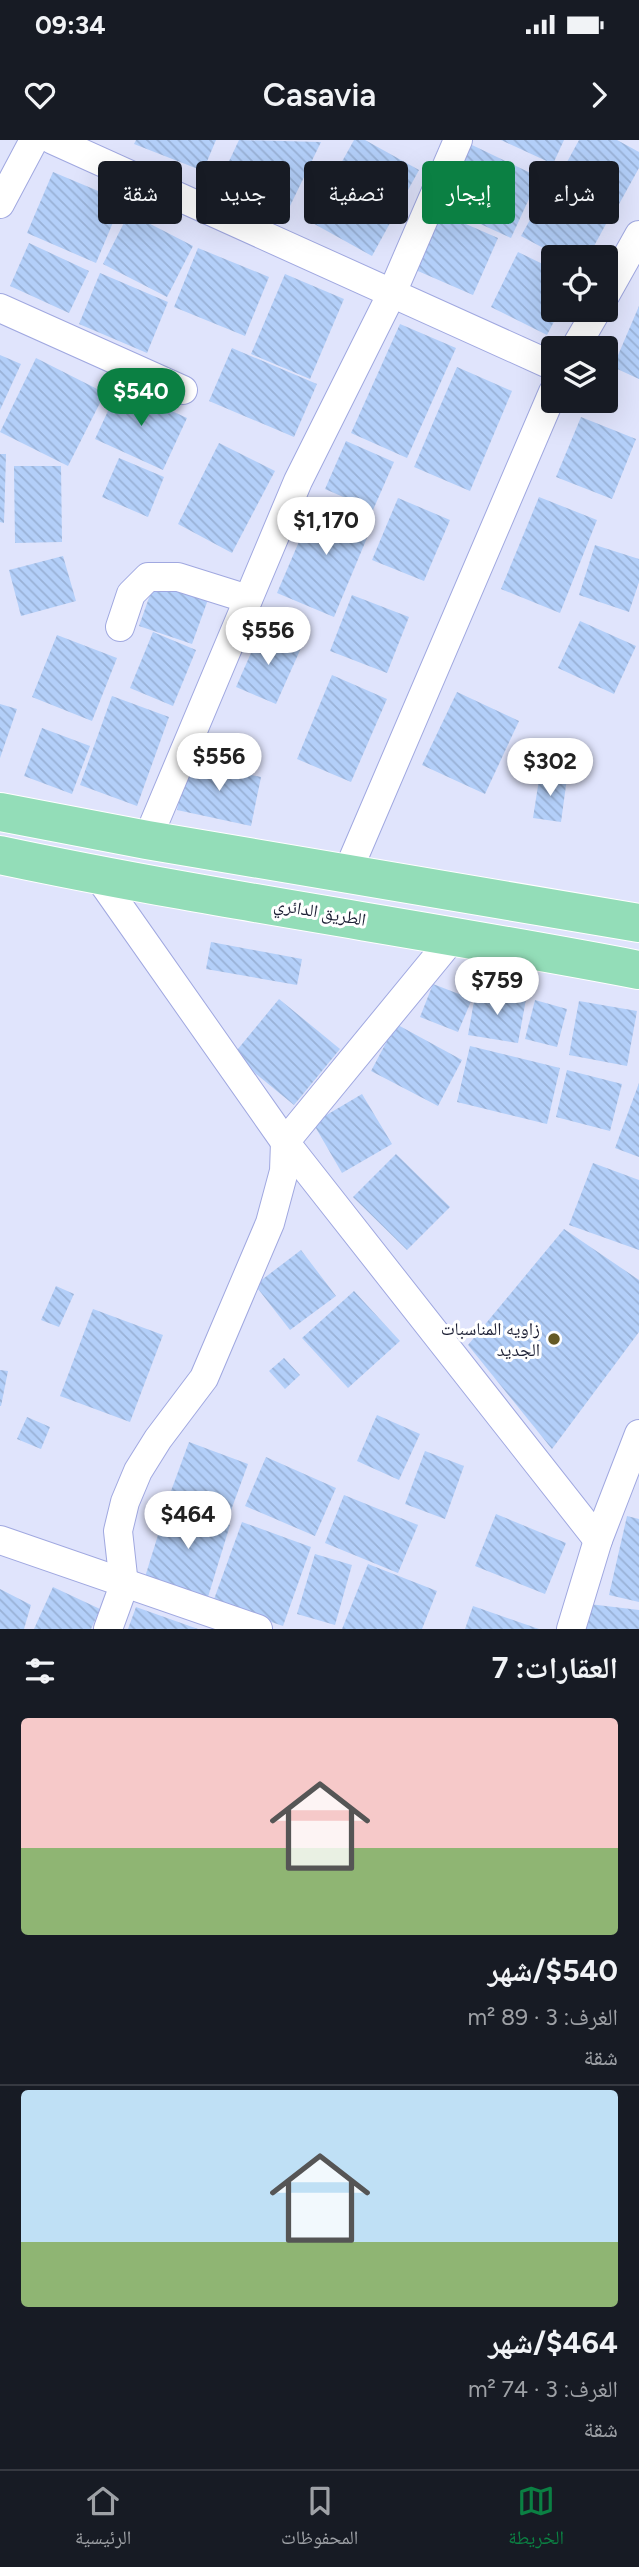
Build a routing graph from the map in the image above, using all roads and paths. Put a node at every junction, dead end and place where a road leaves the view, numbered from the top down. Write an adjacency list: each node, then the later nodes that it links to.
1 (34, 140): 4 (street)
2 (53, 140): 7 (street)
3 (458, 140): 7 (street)
4 (0, 204)
5 (639, 235): 6 (street)
6 (618, 273)
7 (392, 293): 9 (street); 12 (street)
8 (0, 308): 10 (street)
9 (541, 361)
10 (183, 390)
11 (544, 413): 17 (street)
12 (248, 599): 13 (street); 15 (street)
13 (120, 626)
14 (0, 812): 15 (main road)
15 (147, 840): 17 (main road)
16 (0, 855): 18 (main road, الطريق الدائري)
17 (347, 873): 19 (main road)
18 (98, 876): 20 (main road, الطريق الدائري); 22 (street)
19 (639, 923)
20 (455, 935): 21 (main road, الطريق الدائري); 22 (street)
21 (639, 970)
22 (285, 1142): 26 (street); 27 (street)
23 (639, 1434): 24 (street)
24 (631, 1479): 26 (street)
25 (0, 1540): 27 (street)
26 (598, 1540): 30 (street)
27 (124, 1584): 28 (street); 29 (street)
28 (108, 1629)
29 (258, 1629)
30 (571, 1629)

